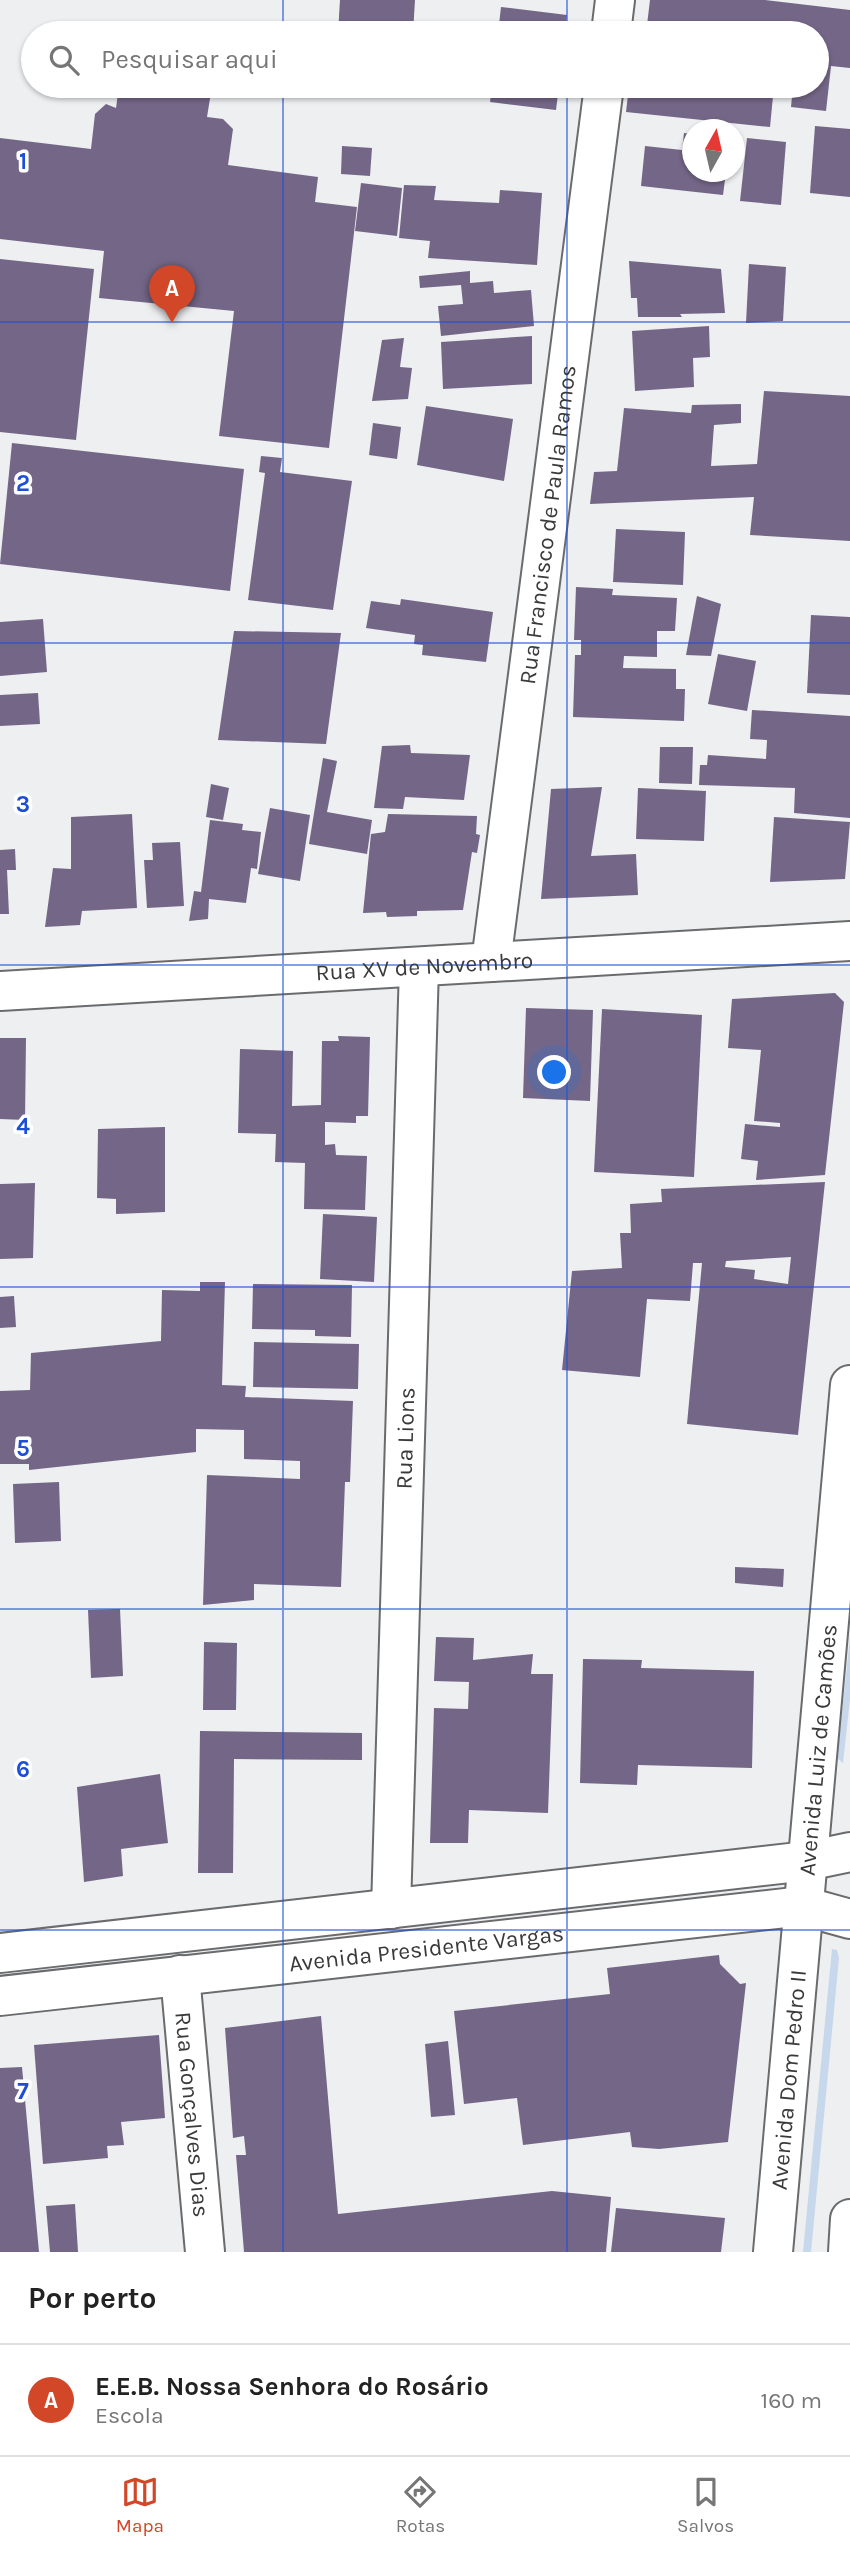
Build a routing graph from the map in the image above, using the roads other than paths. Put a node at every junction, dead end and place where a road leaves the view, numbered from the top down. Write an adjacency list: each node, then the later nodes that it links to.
1 (615, 0): 2 (street)
2 (612, 21)
3 (602, 98): 5 (street, Rua Francisco de Paula Ramos)
4 (850, 941): 5 (street, Rua XV de Novembro)
5 (491, 962): 6 (street, Rua XV de Novembro)
6 (419, 967): 7 (street, Rua XV de Novembro); 12 (street, Rua Lions)
7 (0, 991)
8 (850, 1385): 10 (street, Avenida Luiz de Camões)
9 (850, 1852): 10 (street, Avenida Presidente Vargas)
10 (807, 1861): 11 (street, Avenida Luiz de Camões); 12 (street, Avenida Presidente Vargas)
11 (803, 1906): 13 (street, Avenida Presidente Vargas); 15 (street, Avenida Presidente Vargas); 19 (street, Avenida Dom Pedro II)
12 (391, 1909): 14 (street, Avenida Presidente Vargas)
13 (850, 1919)
14 (0, 1953)
15 (180, 1975): 16 (street, Avenida Presidente Vargas); 18 (street, Rua Gonçalves Dias)
16 (0, 1996)
17 (850, 2219): 20 (street)
18 (205, 2252)
19 (773, 2252)
20 (848, 2252)

